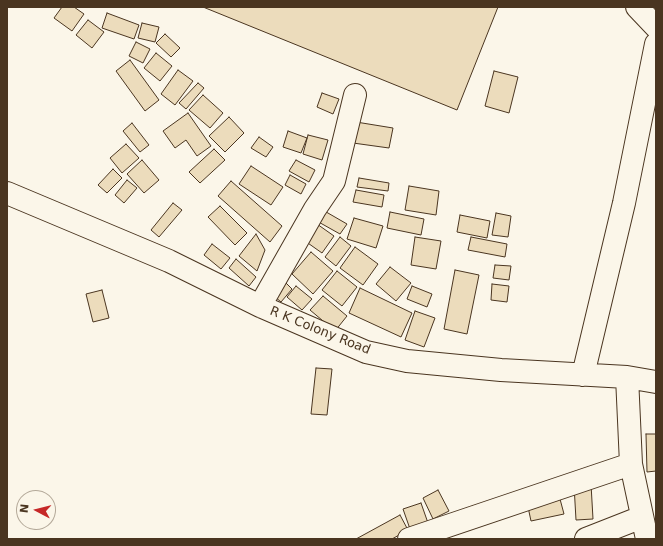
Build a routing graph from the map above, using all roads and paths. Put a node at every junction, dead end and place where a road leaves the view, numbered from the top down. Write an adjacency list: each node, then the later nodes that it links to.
1 (637, 7): 2 (street)
2 (656, 27)
3 (656, 44): 7 (street)
4 (355, 95): 6 (street)
5 (7, 193): 6 (street, R K Colony Road)
6 (260, 306): 7 (street, R K Colony Road)
7 (583, 375): 8 (street, R K Colony Road)
8 (626, 378): 9 (street, R K Colony Road); 10 (street)
9 (656, 382)
10 (631, 464): 11 (street); 12 (street)
11 (642, 517): 13 (street); 14 (street)
12 (410, 539)
13 (586, 539)
14 (647, 539)

